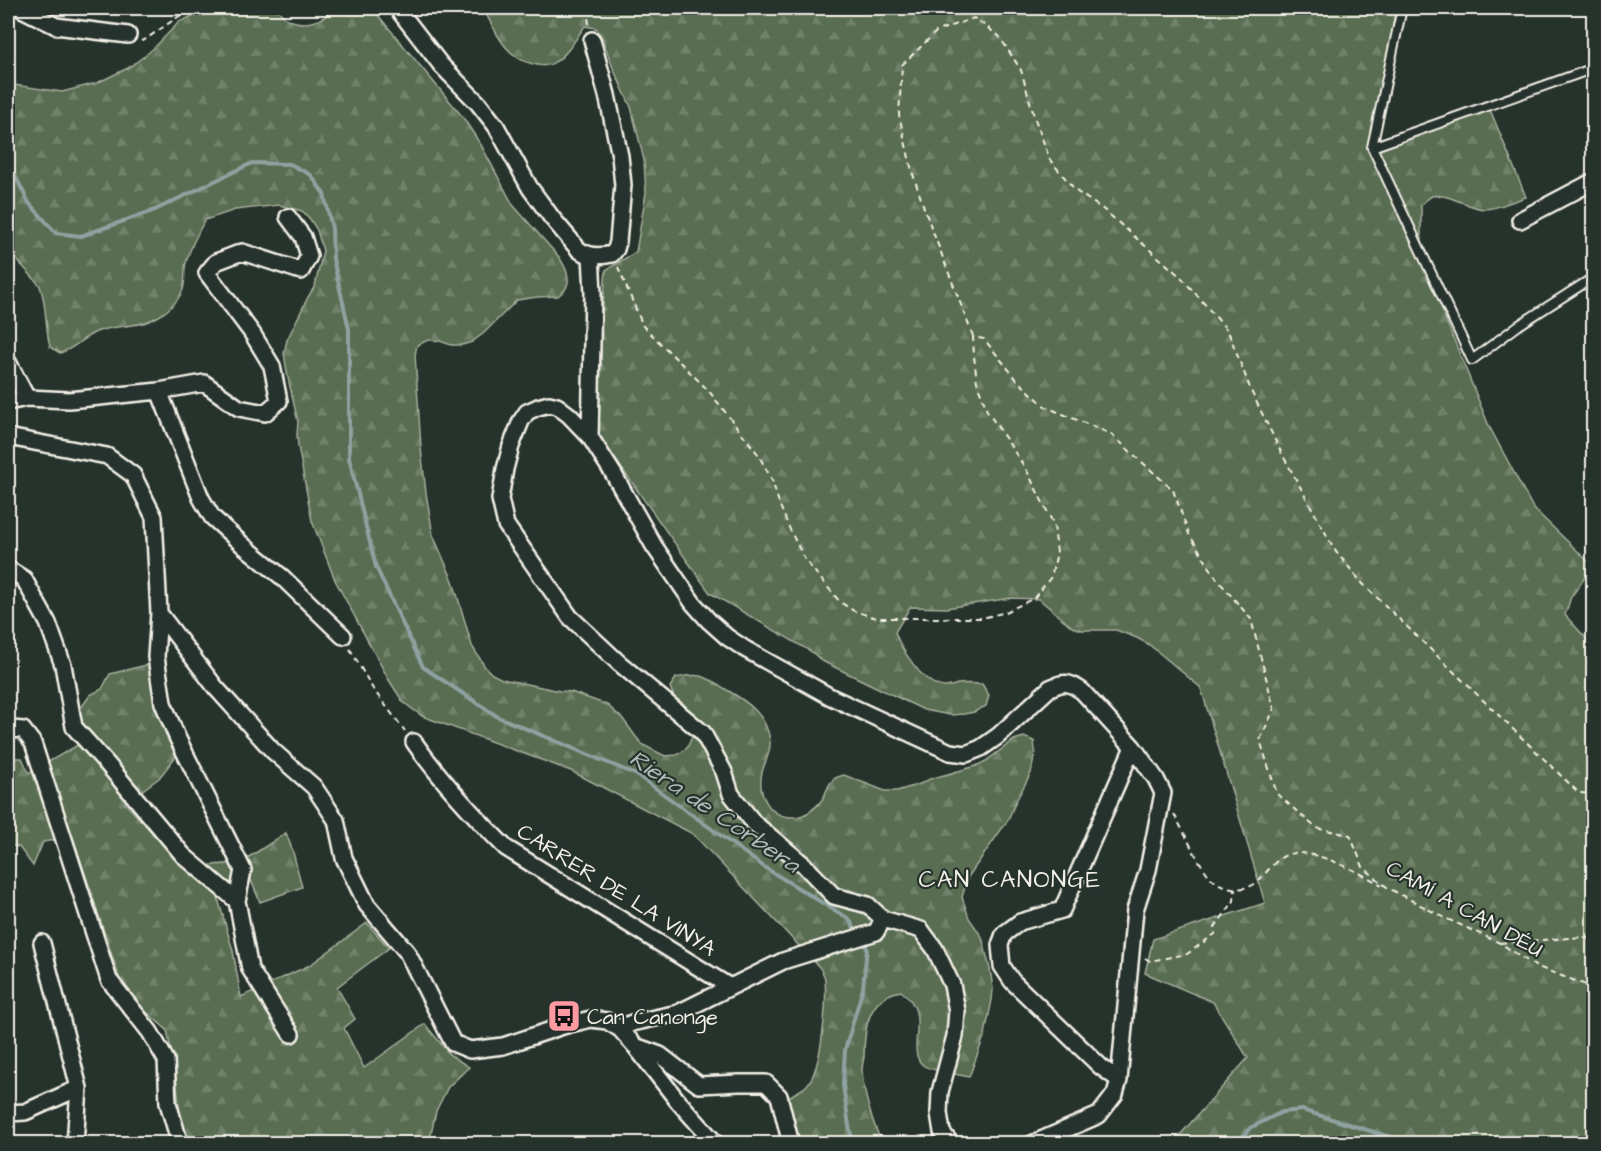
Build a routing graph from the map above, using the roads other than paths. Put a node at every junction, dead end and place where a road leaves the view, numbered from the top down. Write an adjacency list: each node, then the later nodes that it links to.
1 (20, 8): 4 (street)
2 (397, 8): 11 (street)
3 (1402, 8): 7 (lane)
4 (128, 35)
5 (592, 40): 11 (street)
6 (1593, 68): 7 (lane)
7 (1372, 147): 12 (lane)
8 (1593, 181): 10 (street)
9 (288, 217): 14 (street)
10 (1520, 220)
11 (591, 255): 18 (street)
12 (1593, 277)
13 (8, 362): 15 (street)
14 (159, 391): 15 (street); 21 (street)
15 (27, 398): 16 (street)
16 (8, 402)
17 (8, 437): 20 (street)
18 (590, 437): 24 (street); 26 (street)
19 (8, 569): 25 (street)
20 (159, 613): 25 (street); 29 (street)
21 (343, 636)
22 (8, 733): 36 (street)
23 (414, 742): 28 (street, CARRER DE LA VINYA)
24 (1133, 747): 32 (street); 32 (street)
25 (237, 901): 30 (street)
26 (879, 925): 28 (street); 39 (street)
27 (42, 942): 33 (street)
28 (730, 987): 29 (street)
29 (620, 1029): 31 (street)
30 (291, 1034)
31 (635, 1046): 37 (street); 38 (street)
32 (1119, 1080): 40 (street)
33 (79, 1088): 34 (street); 35 (street)
34 (8, 1113)
35 (75, 1143)
36 (180, 1143)
37 (716, 1143)
38 (791, 1143)
39 (951, 1143)
40 (1032, 1143)

